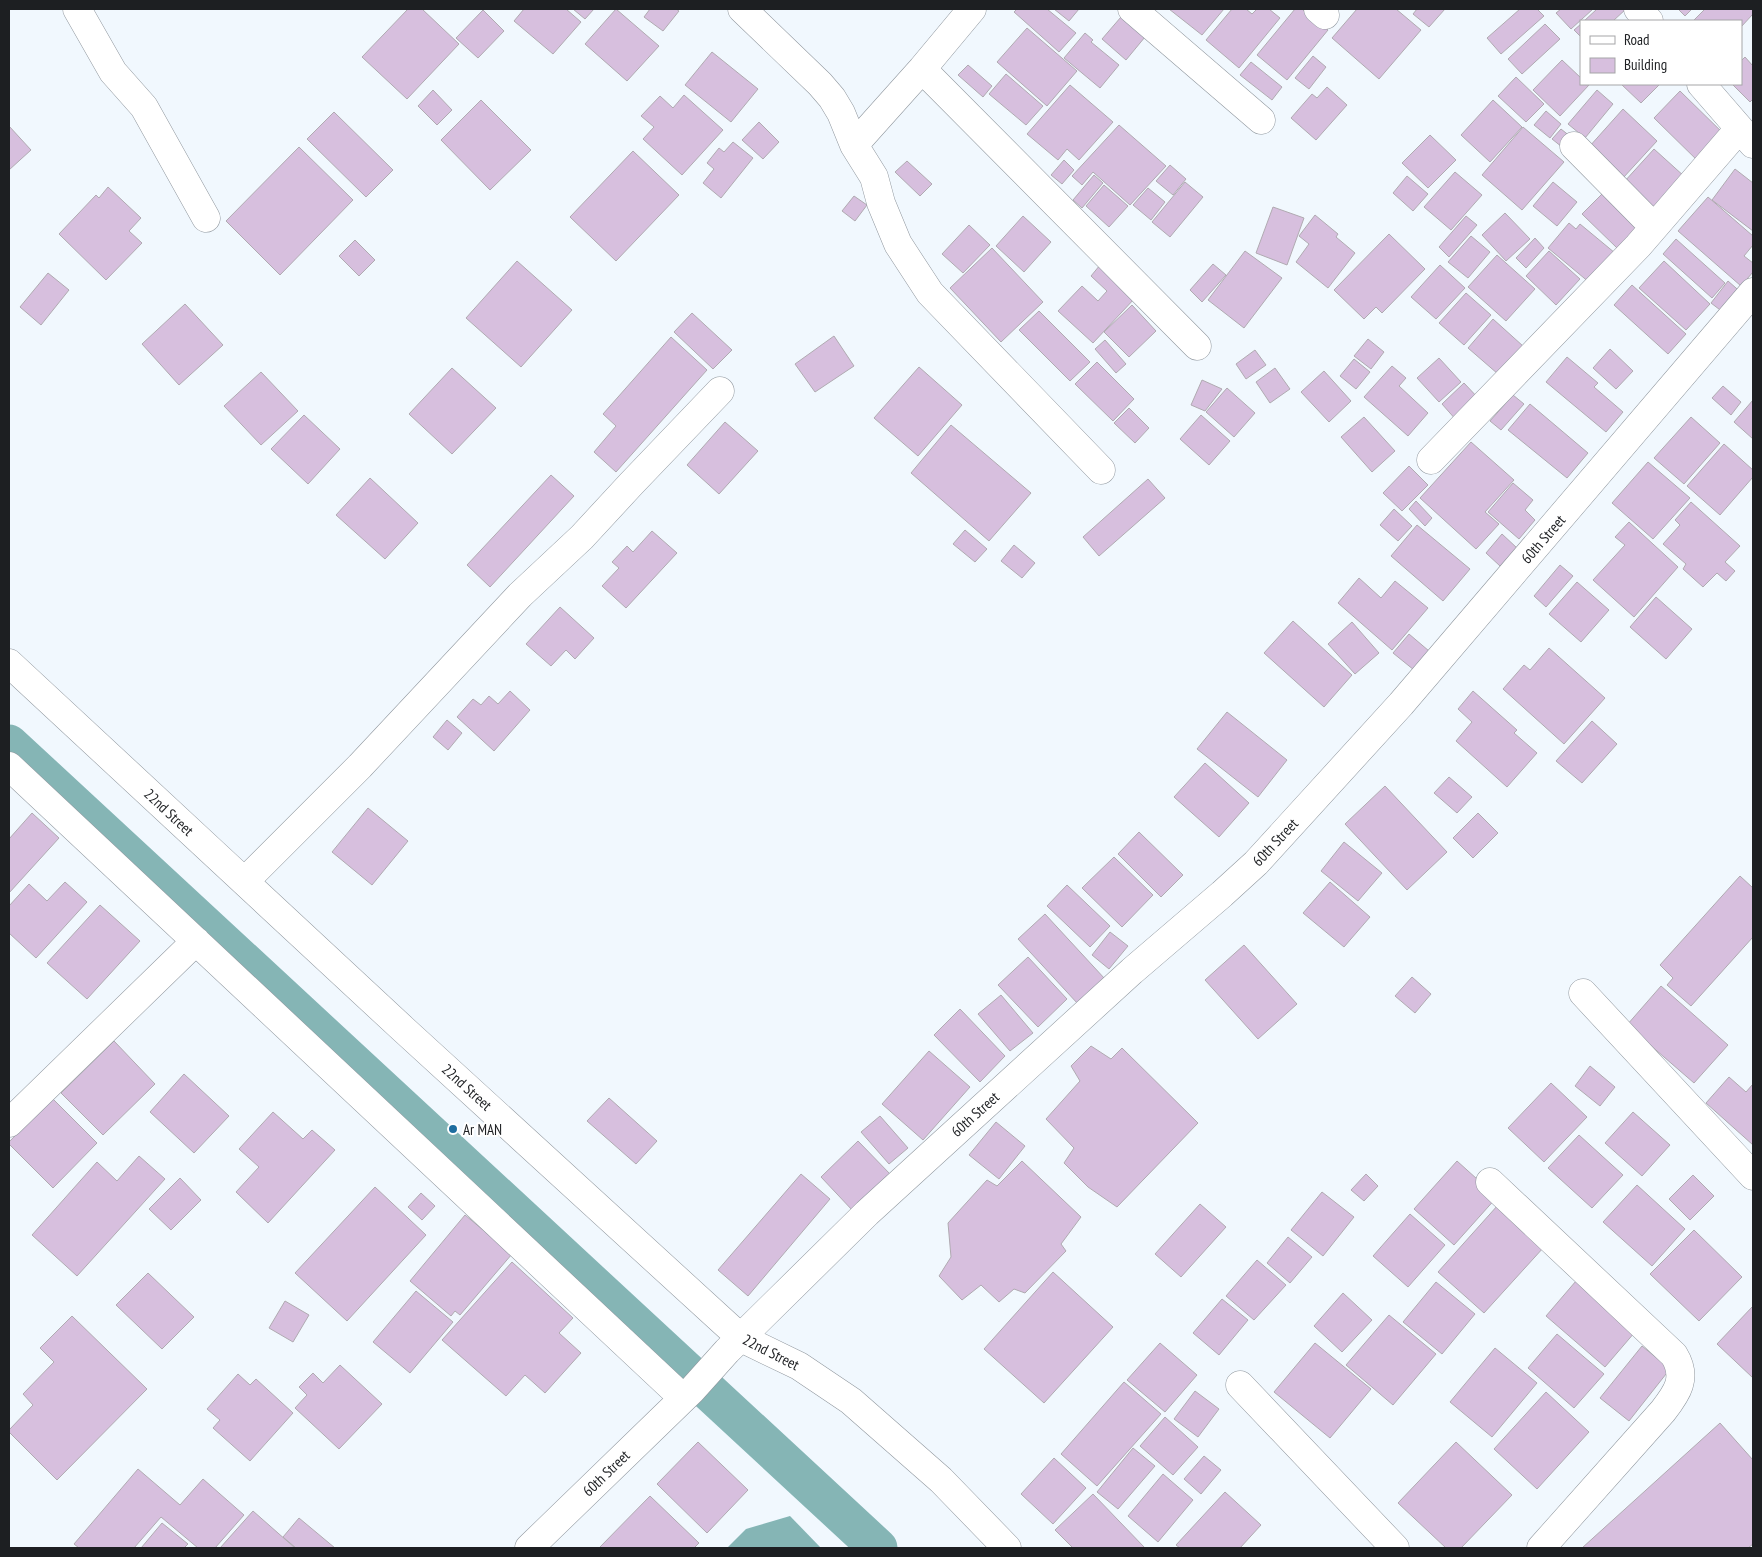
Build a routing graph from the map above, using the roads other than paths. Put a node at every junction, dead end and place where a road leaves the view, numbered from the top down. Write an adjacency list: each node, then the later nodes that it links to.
1 (77, 9): 13 (street)
2 (742, 9): 11 (street)
3 (972, 9): 7 (street)
4 (1132, 9): 9 (street)
5 (1638, 9): 6 (street)
6 (1648, 20)
7 (922, 69): 11 (street); 16 (street)
8 (1702, 85): 10 (street)
9 (1261, 120)
10 (1746, 136): 14 (street)
11 (854, 145): 19 (street)
12 (1574, 146): 14 (street)
13 (206, 218)
14 (1654, 227): 18 (street)
15 (1753, 292): 28 (street, 60th Street)
16 (1197, 346)
17 (720, 391): 22 (street)
18 (1431, 460)
19 (1101, 470)
20 (9, 663): 22 (street, 22nd Street)
21 (9, 766): 23 (street)
22 (244, 881): 28 (street, 22nd Street)
23 (196, 941): 25 (street); 30 (street)
24 (1582, 993): 26 (street)
25 (9, 1123)
26 (1753, 1176)
27 (1490, 1182): 34 (street)
28 (734, 1345): 30 (street, 60th Street); 32 (street, 22nd Street)
29 (1240, 1385): 33 (street)
30 (687, 1394): 31 (street, 60th Street)
31 (529, 1548)
32 (1007, 1548)
33 (1395, 1548)
34 (1541, 1548)

